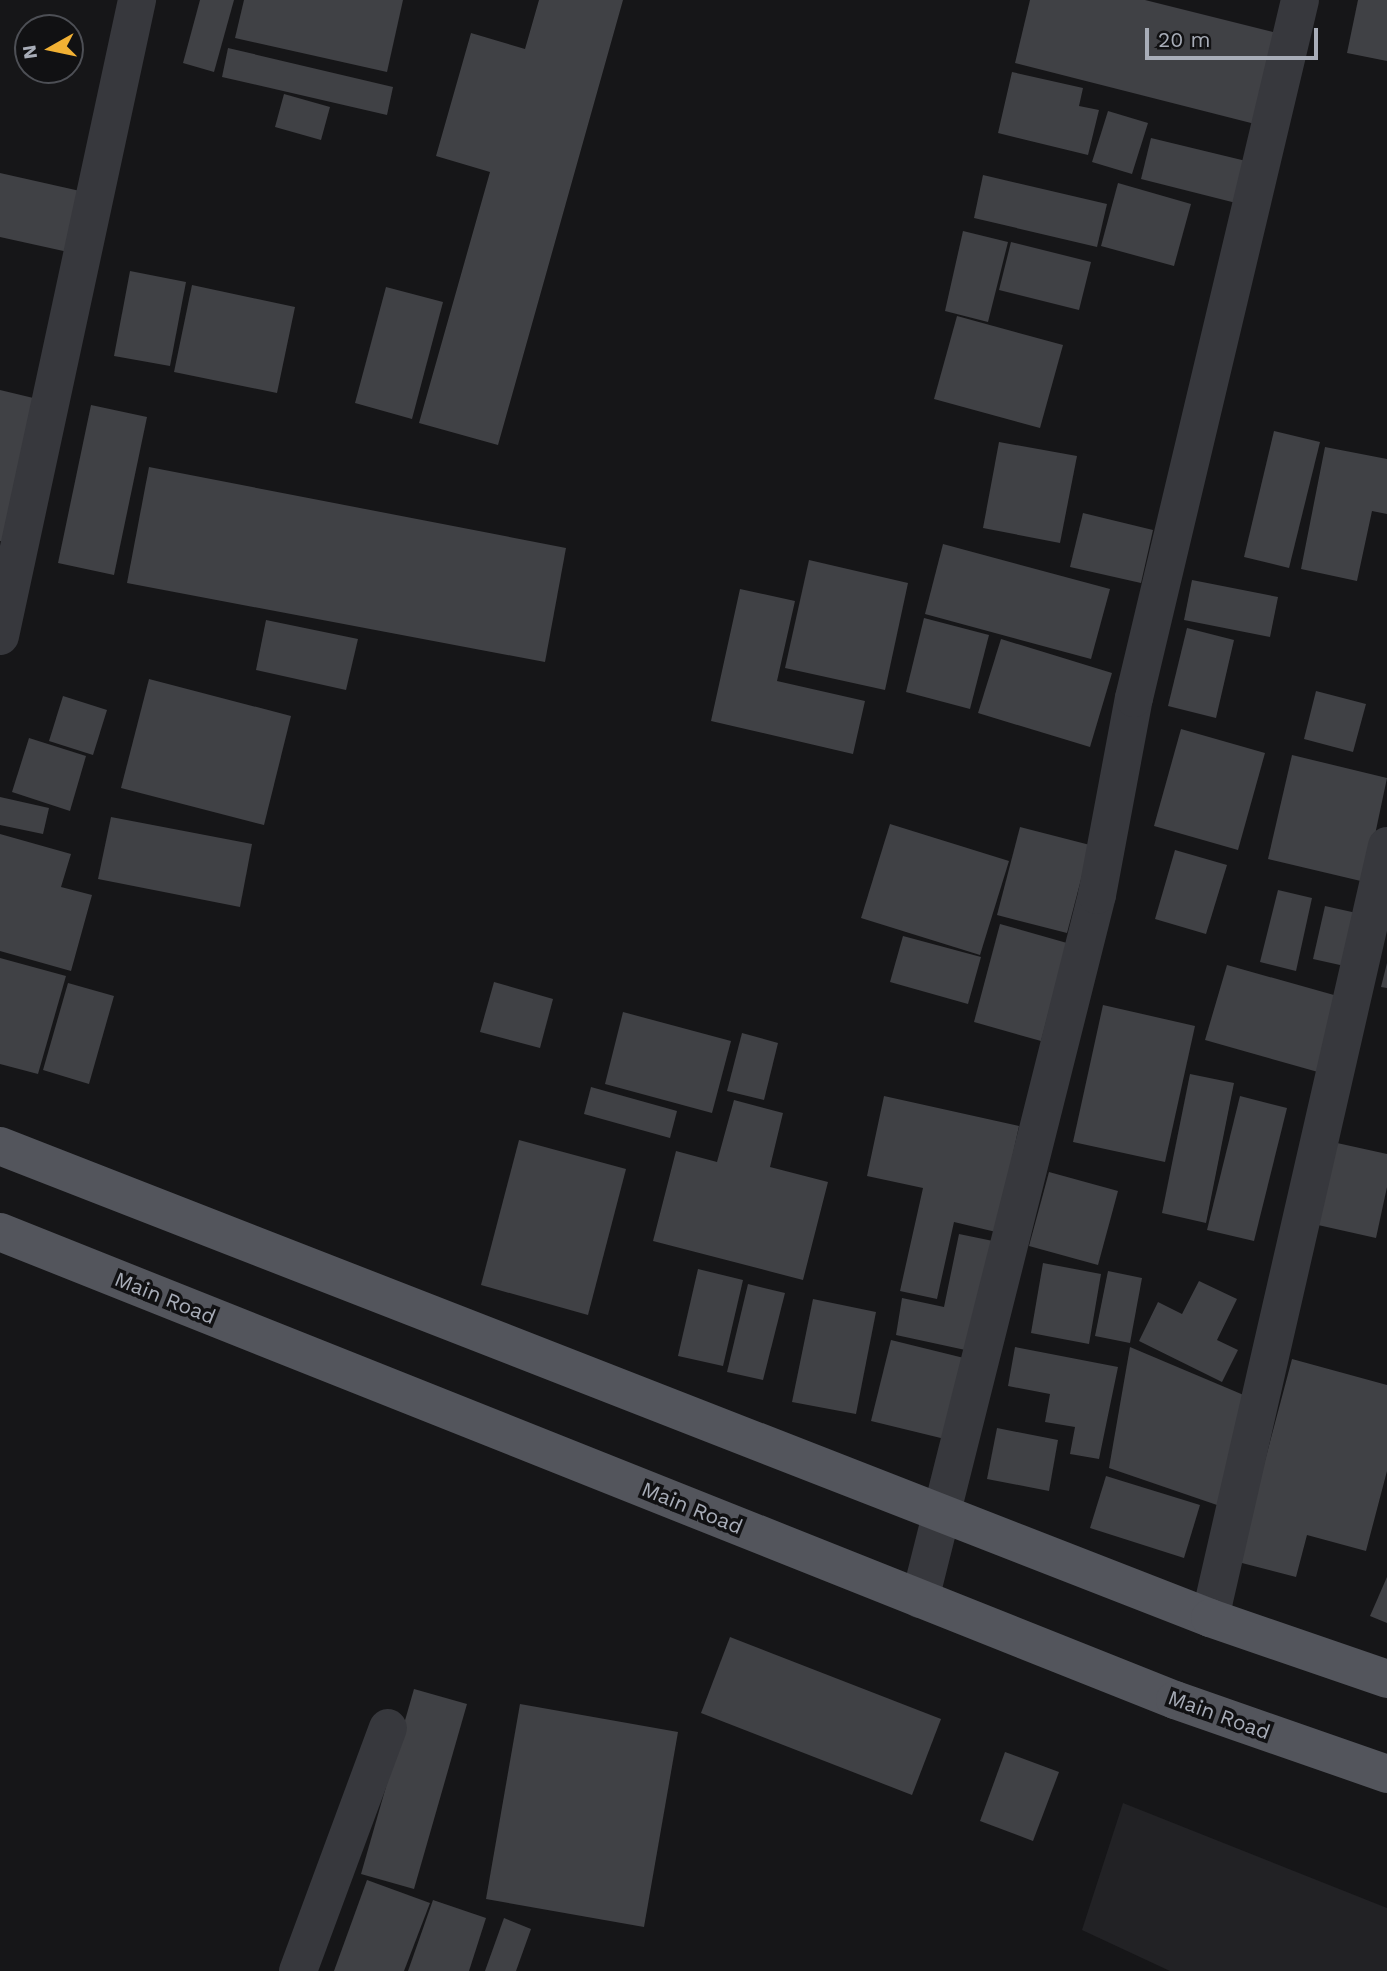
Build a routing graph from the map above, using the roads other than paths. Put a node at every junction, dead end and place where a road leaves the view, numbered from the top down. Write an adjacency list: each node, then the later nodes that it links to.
1 (137, 0): 3 (street)
2 (1300, 0): 8 (street)
3 (6, 586): 4 (street)
4 (0, 636)
5 (1387, 846): 10 (street)
6 (0, 1146): 8 (main road)
7 (0, 1232): 9 (main road, Main Road)
8 (939, 1513): 9 (street); 10 (main road)
9 (920, 1599): 13 (main road, Main Road)
10 (1210, 1618): 11 (main road)
11 (1387, 1679)
12 (388, 1728): 14 (street)
13 (1387, 1774)
14 (298, 1971)

